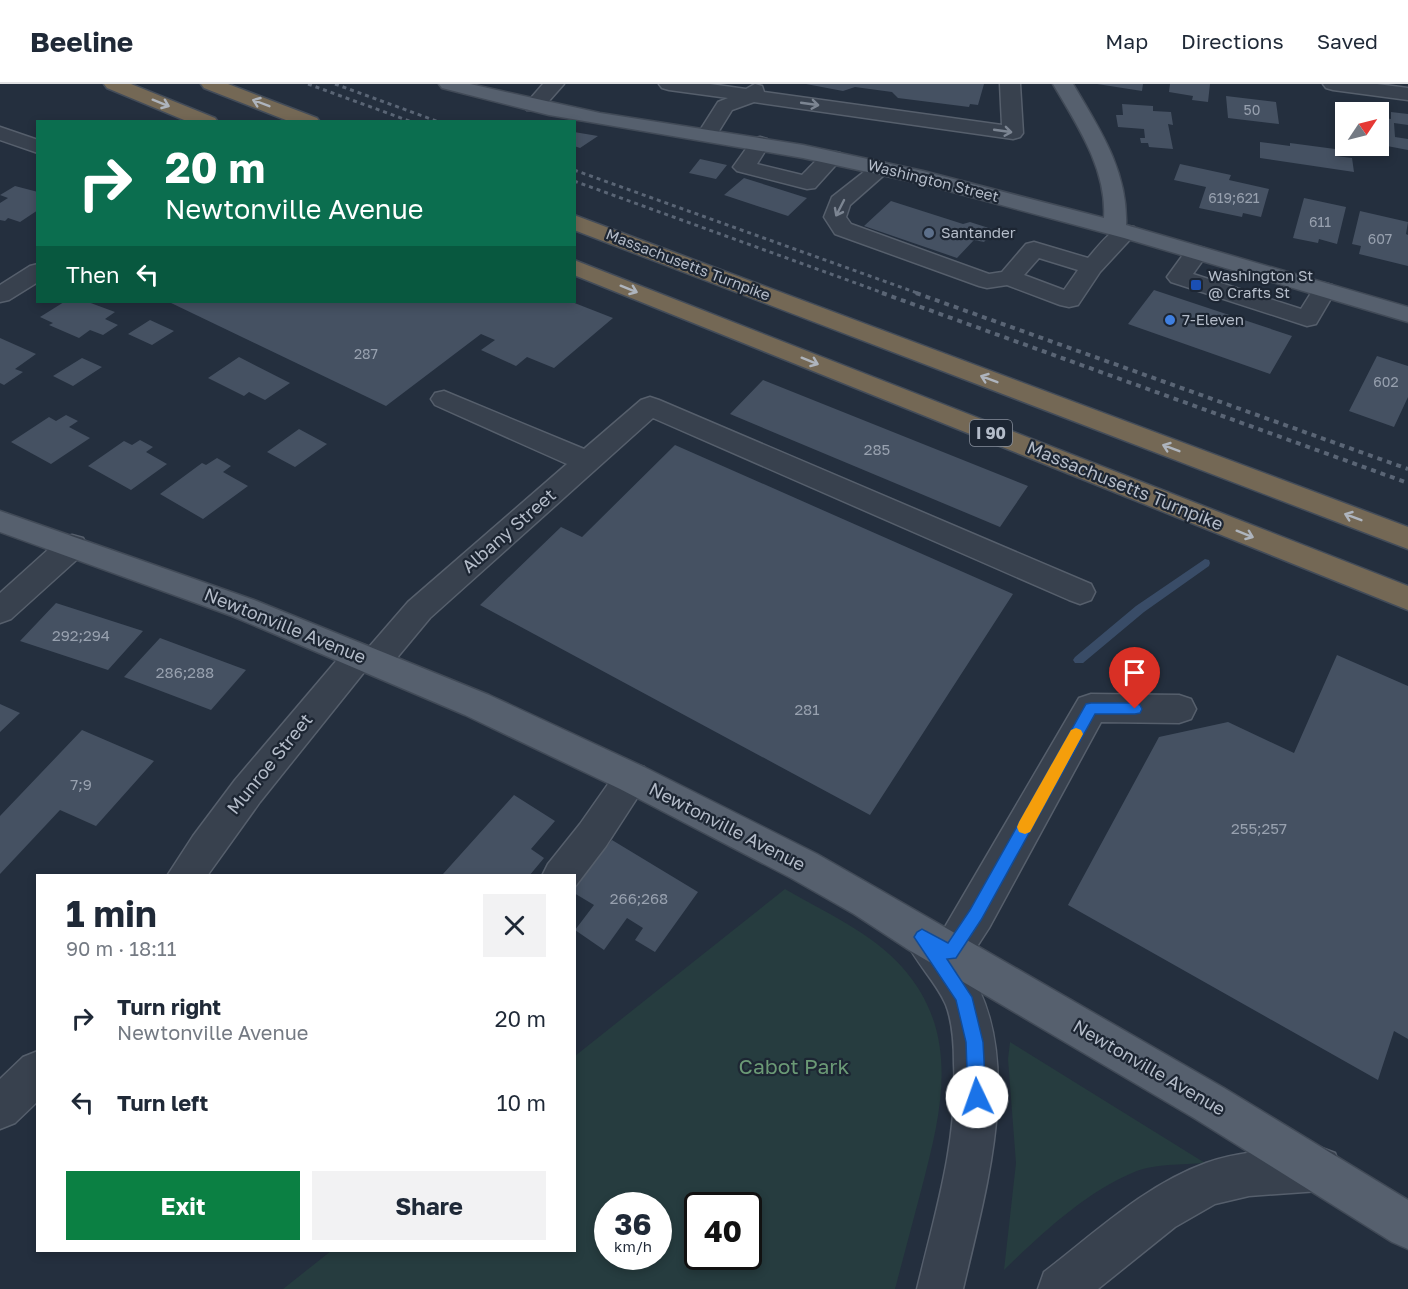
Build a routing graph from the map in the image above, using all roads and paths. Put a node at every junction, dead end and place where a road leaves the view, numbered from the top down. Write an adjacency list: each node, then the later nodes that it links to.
1 (114, 84): 12 (highway, one-way to 12)
2 (211, 84): 13 (highway, one-way to 2)
3 (554, 84): 11 (street)
4 (669, 84): 9 (street)
5 (1010, 84): 9 (street, one-way to 5)
6 (1063, 84): 21 (main road)
7 (1333, 84): 10 (street)
8 (466, 86): 11 (main road, Washington Street)
9 (756, 90): 15 (street)
10 (1408, 94)
11 (534, 106): 15 (main road, Washington Street)
12 (203, 120)
13 (305, 120)
14 (0, 133): 17 (street)
15 (707, 135): 16 (main road, Washington Street)
16 (760, 143): 18 (main road, Washington Street); 18 (street)
17 (36, 146)
18 (833, 157): 19 (main road, Washington Street)
19 (881, 168): 21 (main road, Washington Street); 26 (street, one-way to 26)
20 (576, 223): 33 (highway, Massachusetts Turnpike, one-way to 20)
21 (1121, 231): 22 (main road, Washington Street); 23 (street)
22 (1196, 253): 27 (main road, Washington Street); 27 (street)
23 (1092, 267): 26 (street); 26 (street)
24 (576, 268): 36 (highway, Massachusetts Turnpike / I 90, one-way to 36)
25 (36, 272): 28 (street)
26 (1009, 278)
27 (1324, 290): 29 (main road, Washington Street)
28 (0, 295)
29 (1408, 315)
30 (444, 399): 31 (street)
31 (588, 462): 35 (street, Albany Street); 38 (street, Albany Street)
32 (0, 521): 34 (main road, Newtonville Avenue)
33 (1408, 538)
34 (72, 546): 37 (street); 38 (main road, Newtonville Avenue)
35 (1080, 592)
36 (1408, 598)
37 (0, 611)
38 (367, 659): 40 (main road, Newtonville Avenue); 41 (street, Munroe Street)
39 (1179, 710): 43 (street)
40 (632, 778): 42 (street); 43 (main road, Newtonville Avenue)
41 (187, 874)
42 (563, 874)
43 (937, 945): 44 (main road, Newtonville Avenue); 46 (street)
44 (1319, 1169): 45 (main road, Newtonville Avenue); 47 (street)
45 (1408, 1226)
46 (940, 1289)
47 (1061, 1289)

